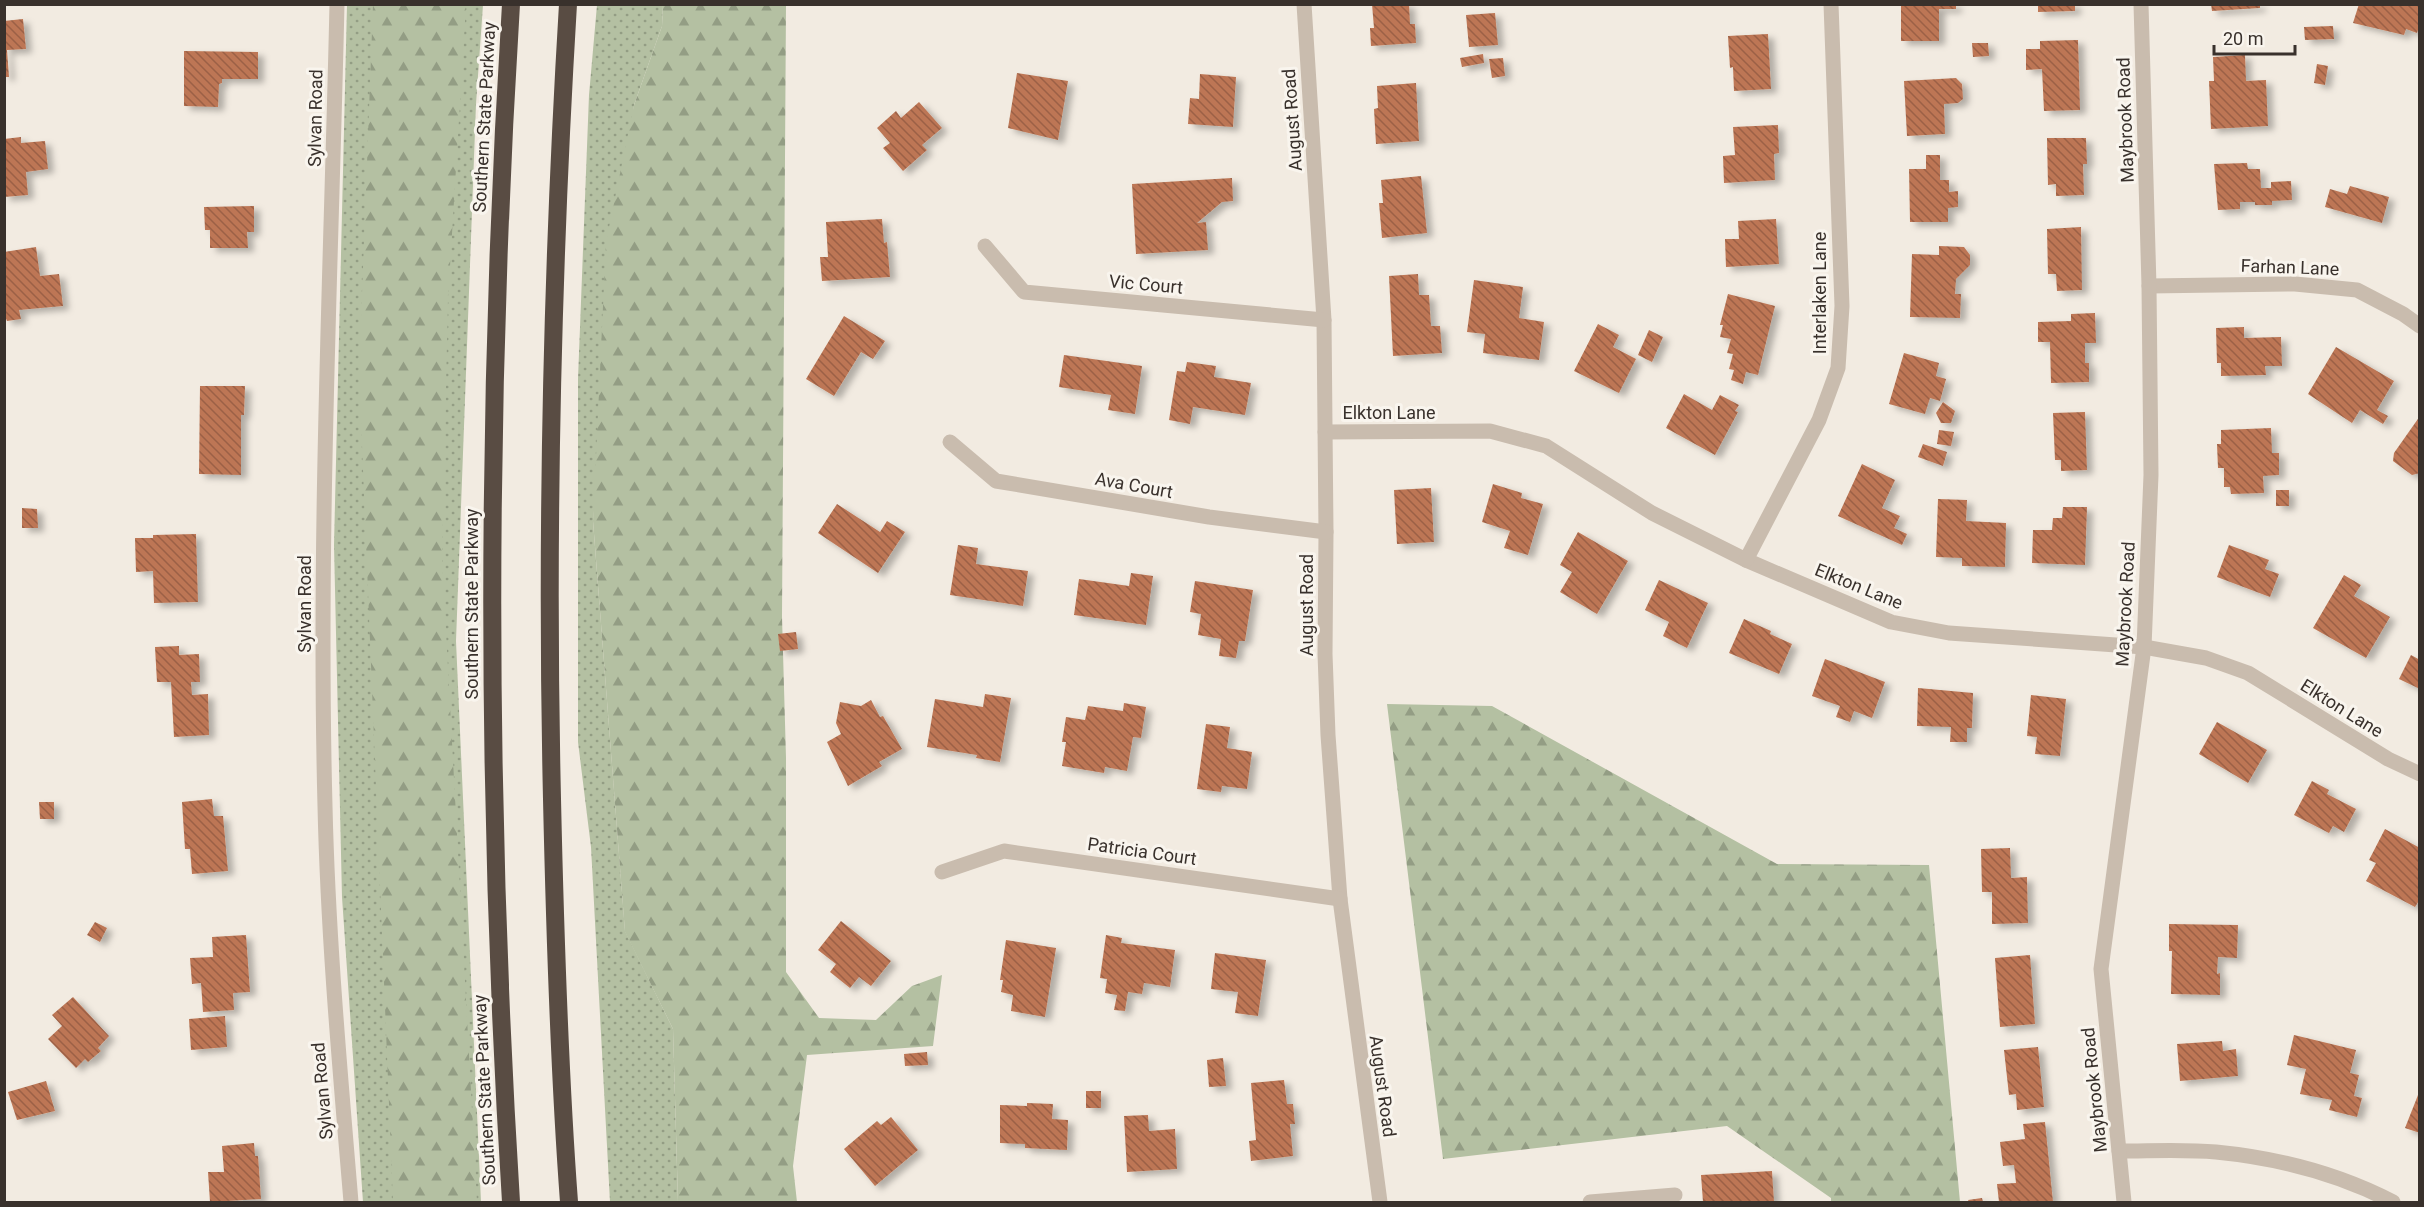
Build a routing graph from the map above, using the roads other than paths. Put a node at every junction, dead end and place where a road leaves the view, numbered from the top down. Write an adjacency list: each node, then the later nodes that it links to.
1 (337, 4): 21 (street, Sylvan Road)
2 (511, 4): 22 (highway, Southern State Parkway)
3 (568, 4): 23 (highway)
4 (1304, 4): 9 (street, August Road)
5 (1831, 4): 14 (street, Interlaken Lane)
6 (2141, 4): 8 (street, Maybrook Road)
7 (985, 246): 9 (street, Vic Court)
8 (2150, 286): 10 (street, Farhan Lane); 15 (street, Maybrook Road)
9 (1324, 320): 11 (street, August Road)
10 (2420, 326)
11 (1325, 432): 13 (street, August Road); 14 (street, Elkton Lane)
12 (950, 442): 13 (street, Ava Court)
13 (1326, 532): 18 (street, August Road)
14 (1746, 560): 15 (street, Elkton Lane)
15 (2144, 647): 16 (street, Elkton Lane); 19 (street, Maybrook Road)
16 (2420, 774)
17 (942, 872): 18 (street, Patricia Court)
18 (1340, 899): 24 (street, August Road)
19 (2119, 1150): 26 (street, Maybrook Road); 27 (street)
20 (1675, 1195): 25 (street)
21 (351, 1203)
22 (511, 1203)
23 (569, 1203)
24 (1380, 1203)
25 (1590, 1203)
26 (2124, 1203)
27 (2393, 1203)

